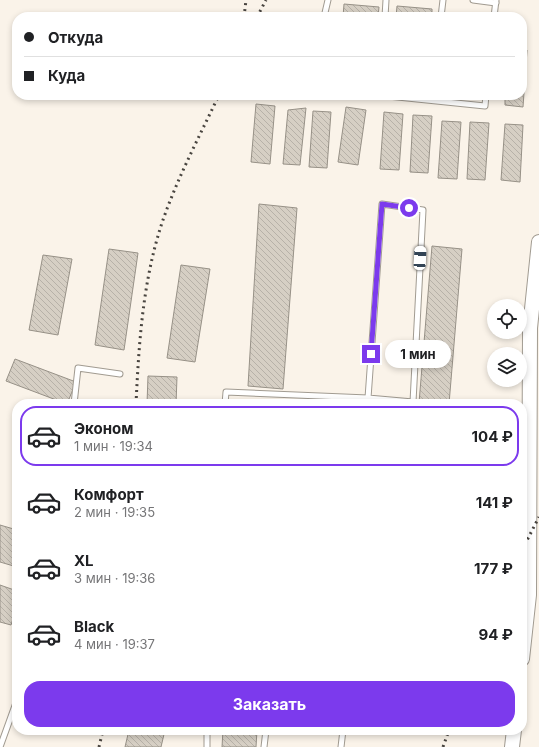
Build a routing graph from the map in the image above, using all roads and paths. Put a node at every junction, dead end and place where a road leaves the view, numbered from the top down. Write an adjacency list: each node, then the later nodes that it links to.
1 (328, 0): 6 (lane)
2 (386, 0): 7 (lane)
3 (443, 0): 8 (lane)
4 (473, 0): 5 (lane)
5 (496, 1): 9 (lane)
6 (325, 12)
7 (385, 12)
8 (442, 12)
9 (495, 12)
10 (444, 100): 11 (lane)
11 (486, 100)
12 (539, 242): 19 (main road)
13 (120, 374): 14 (lane)
14 (75, 399)
15 (225, 399): 16 (lane)
16 (336, 399)
17 (367, 399): 18 (lane)
18 (413, 399)
19 (527, 613)
20 (12, 714): 25 (lane)
21 (207, 735): 26 (lane)
22 (265, 735): 27 (lane)
23 (343, 735): 28 (lane)
24 (513, 735): 29 (main road)
25 (0, 747)
26 (207, 747)
27 (264, 747)
28 (342, 747)
29 (512, 747)

